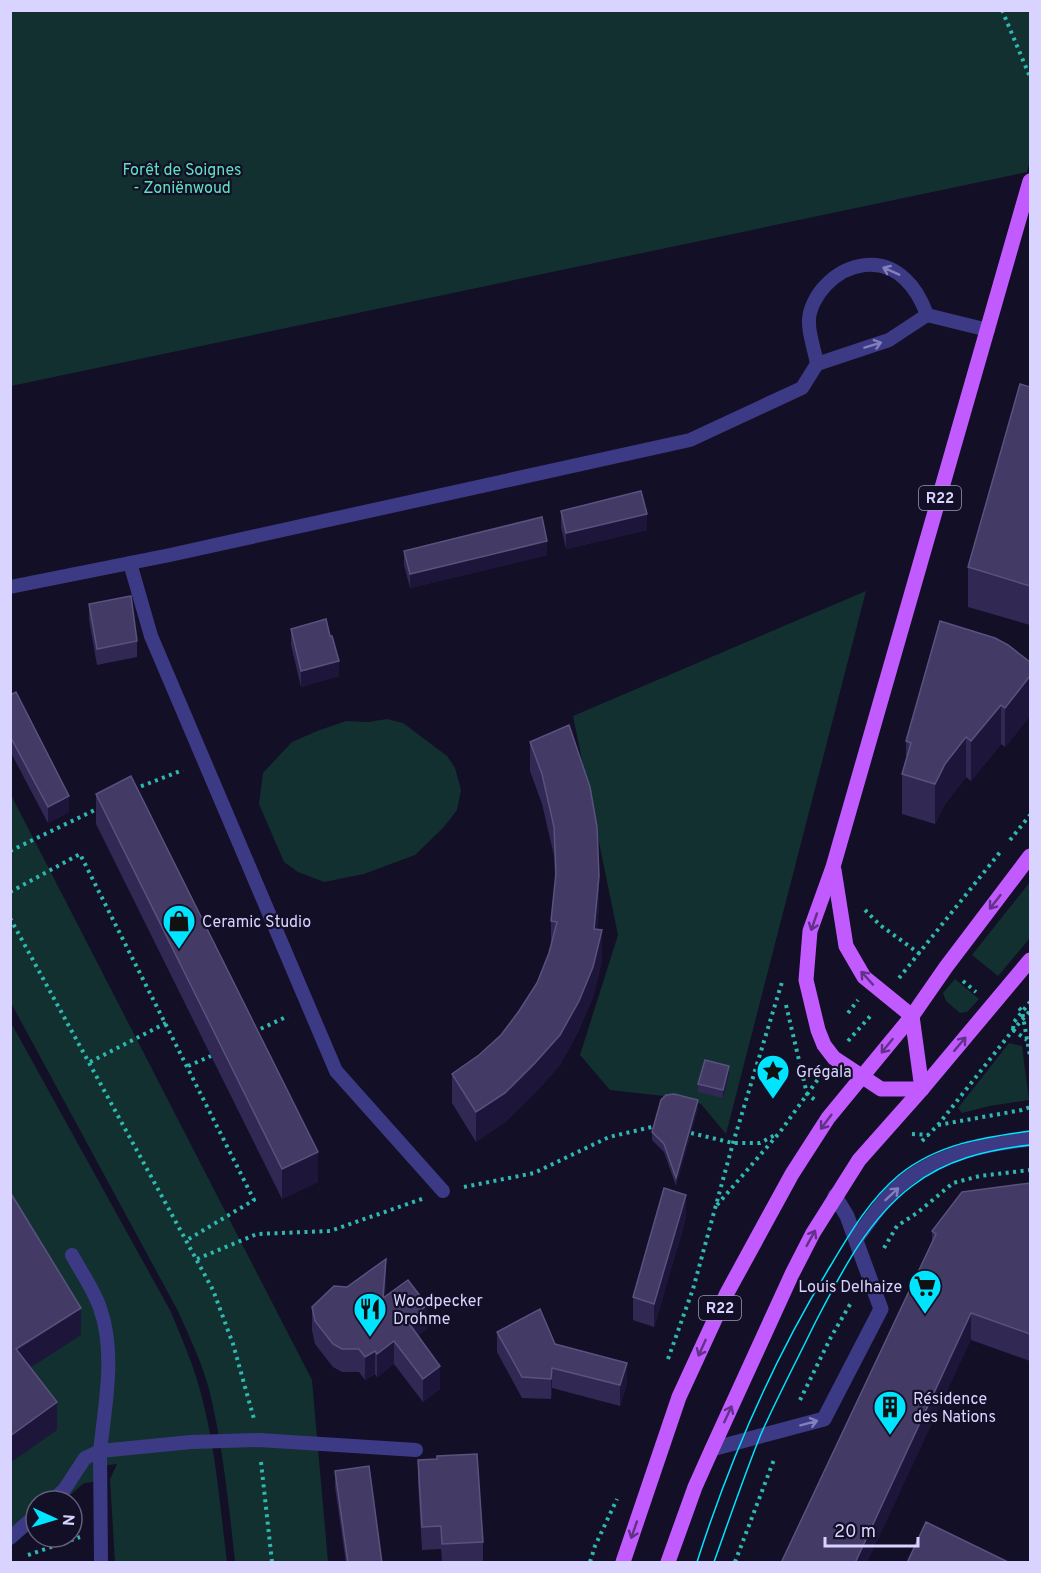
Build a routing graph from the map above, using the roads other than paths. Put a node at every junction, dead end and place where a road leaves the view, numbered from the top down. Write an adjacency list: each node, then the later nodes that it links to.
1 (1030, 181): 3 (main road, R22)
2 (927, 315): 3 (lane); 4 (lane, one-way to 2); 4 (lane, one-way to 4)
3 (988, 330): 8 (main road, R22)
4 (818, 364): 5 (lane)
5 (130, 563): 6 (lane); 14 (lane)
6 (10, 587)
7 (1030, 856): 10 (main road, one-way to 10)
8 (833, 867): 10 (main road, R22, one-way to 8); 11 (main road, R22, one-way to 11)
9 (1030, 960): 12 (main road, one-way to 9)
10 (912, 1016): 11 (main road, one-way to 11); 12 (main road)
11 (862, 1076): 12 (main road); 25 (main road, R22, one-way to 25)
12 (922, 1089): 15 (main road)
13 (1030, 1139): 16 (street, one-way to 13)
14 (443, 1191)
15 (835, 1196): 16 (street); 18 (main road, one-way to 15)
16 (856, 1239): 18 (street, one-way to 16)
17 (72, 1255): 19 (lane)
18 (712, 1449): 26 (main road)
19 (100, 1450): 20 (lane); 21 (lane); 24 (lane)
20 (416, 1450)
21 (65, 1489)
22 (24, 1526): 23 (lane)
23 (10, 1538)
24 (102, 1563)
25 (623, 1563)
26 (668, 1563)

